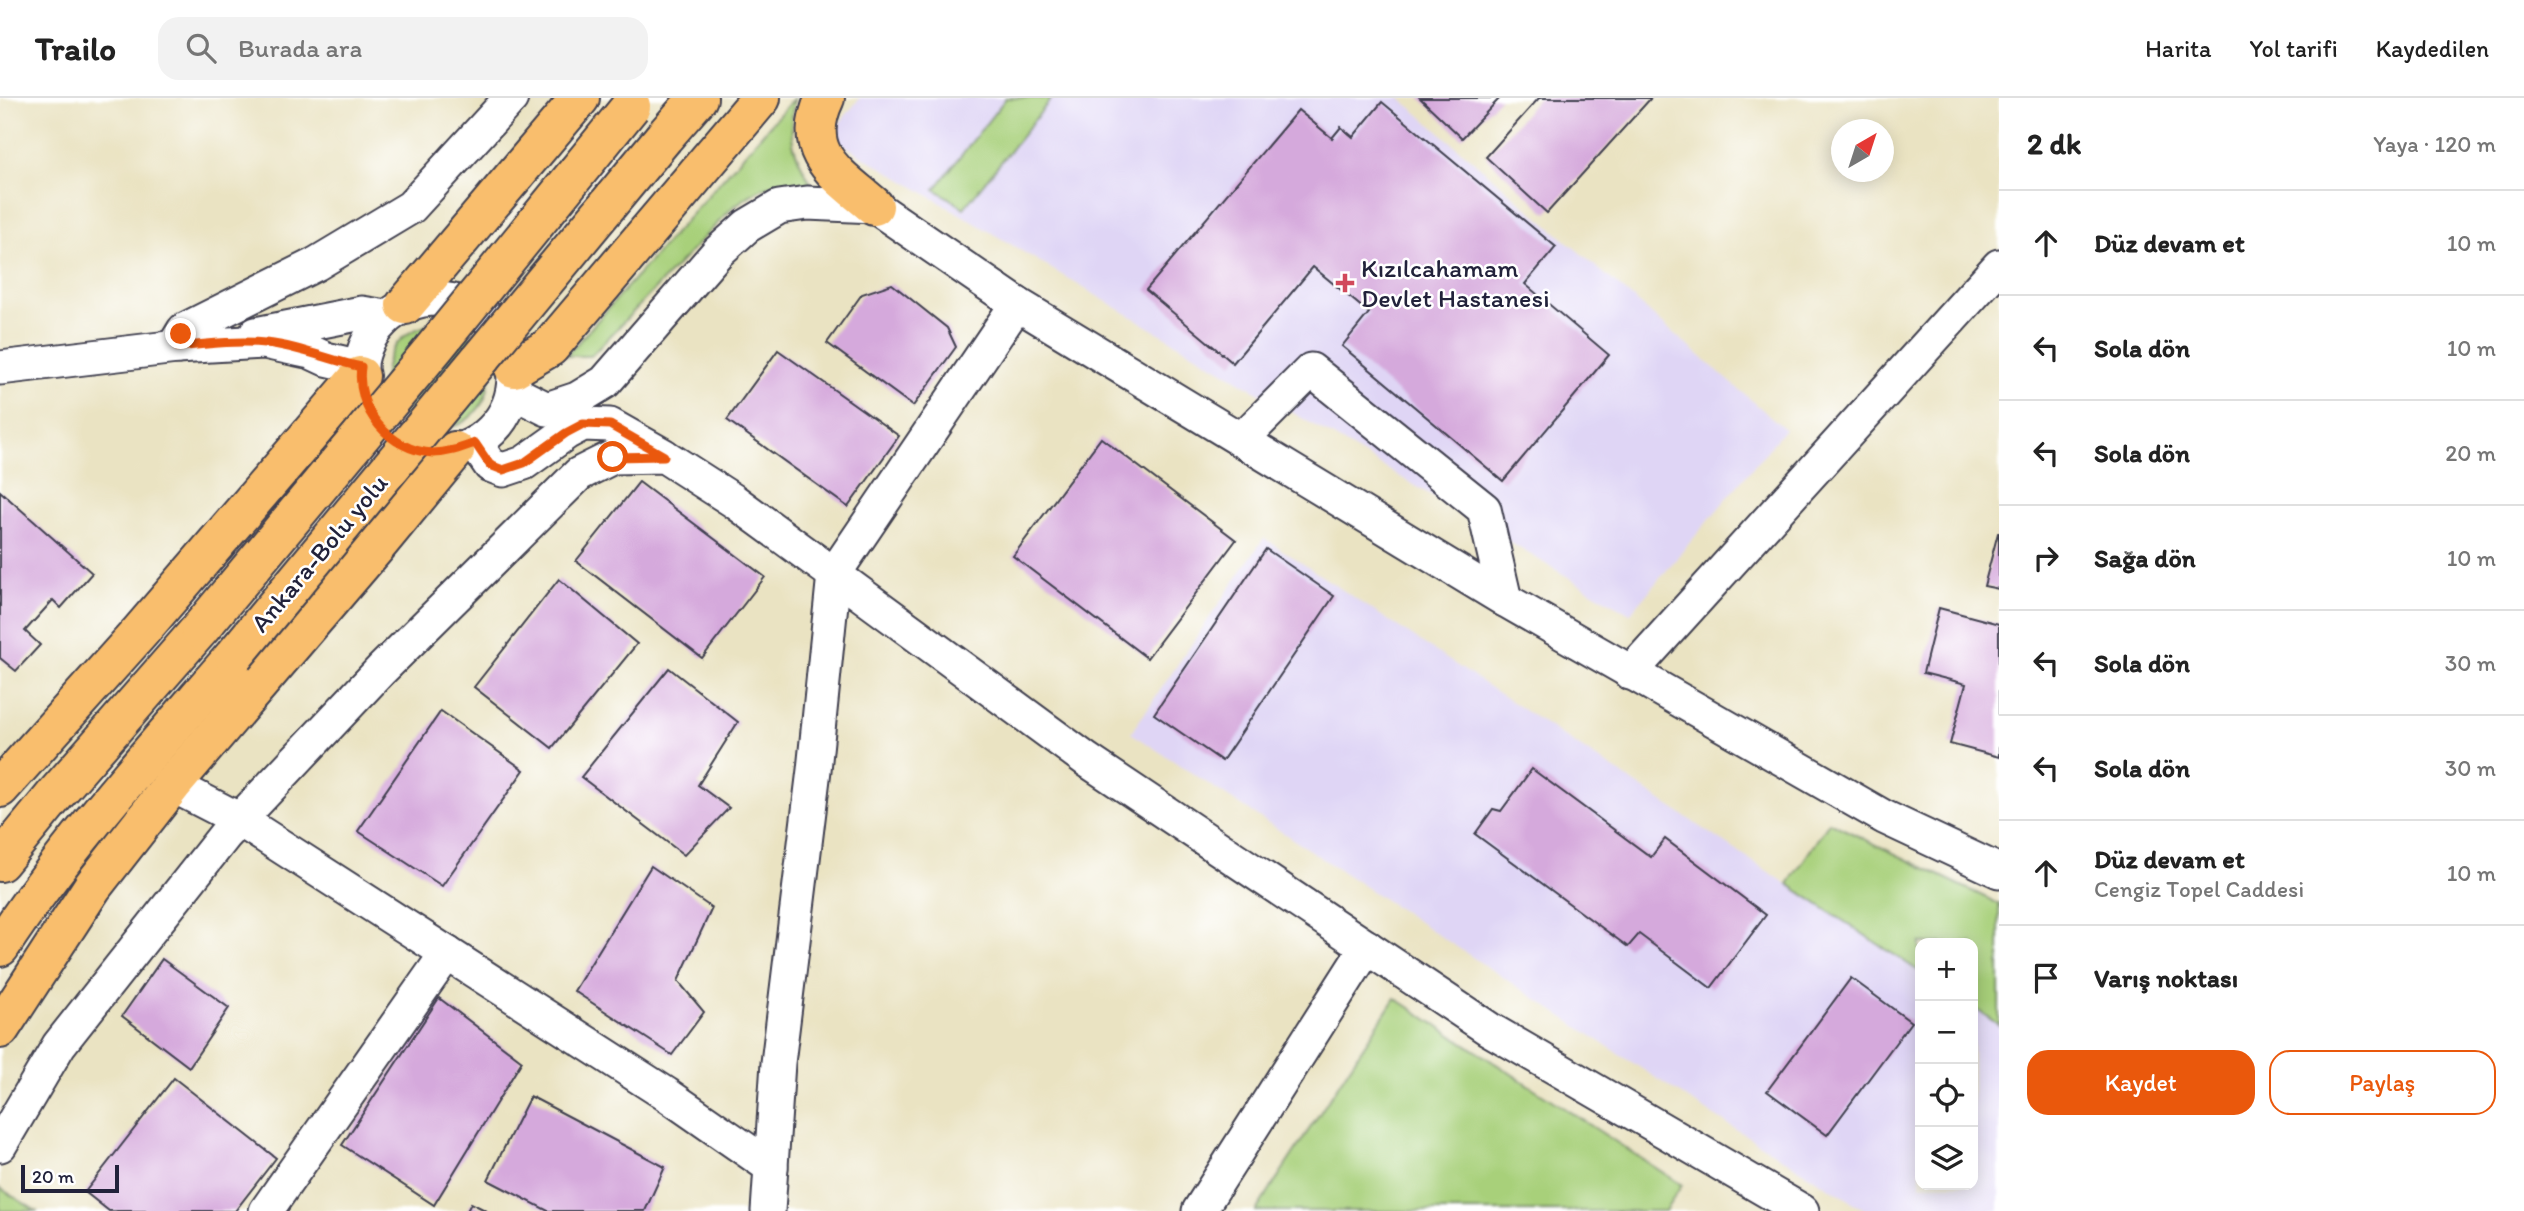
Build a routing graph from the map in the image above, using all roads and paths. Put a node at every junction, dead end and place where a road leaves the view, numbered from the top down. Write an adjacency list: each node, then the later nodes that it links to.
1 (512, 98): 11 (street)
2 (580, 98): 10 (highway)
3 (698, 98): 26 (highway, Ankara-Bolu yolu, bridge)
4 (761, 98): 14 (highway)
5 (825, 98): 7 (highway)
6 (634, 102): 24 (highway, Ankara-Bolu yolu, bridge)
7 (874, 206): 9 (street); 14 (street)
8 (1999, 266): 20 (street)
9 (1017, 303): 15 (street); 18 (street)
10 (396, 311): 11 (street); 13 (street); 14 (street)
11 (191, 346): 12 (street); 13 (street)
12 (0, 368)
13 (360, 372): 16 (street); 21 (highway)
14 (514, 380): 16 (street)
15 (1241, 440): 19 (street); 19 (street)
16 (465, 447): 17 (street); 22 (highway)
17 (664, 456): 18 (street); 23 (street)
18 (834, 574): 27 (street); 31 (street)
19 (1505, 600): 20 (street)
20 (1630, 673): 25 (street)
21 (4, 773)
22 (172, 785): 23 (street); 29 (highway)
23 (240, 820): 28 (street); 30 (street)
24 (0, 862)
25 (1999, 871)
26 (0, 947)
27 (1367, 947): 34 (street); 35 (street)
28 (447, 953): 31 (street); 32 (street)
29 (0, 1029)
30 (0, 1145)
31 (771, 1167): 33 (street)
32 (266, 1211)
33 (768, 1211)
34 (1199, 1211)
35 (1802, 1211)

